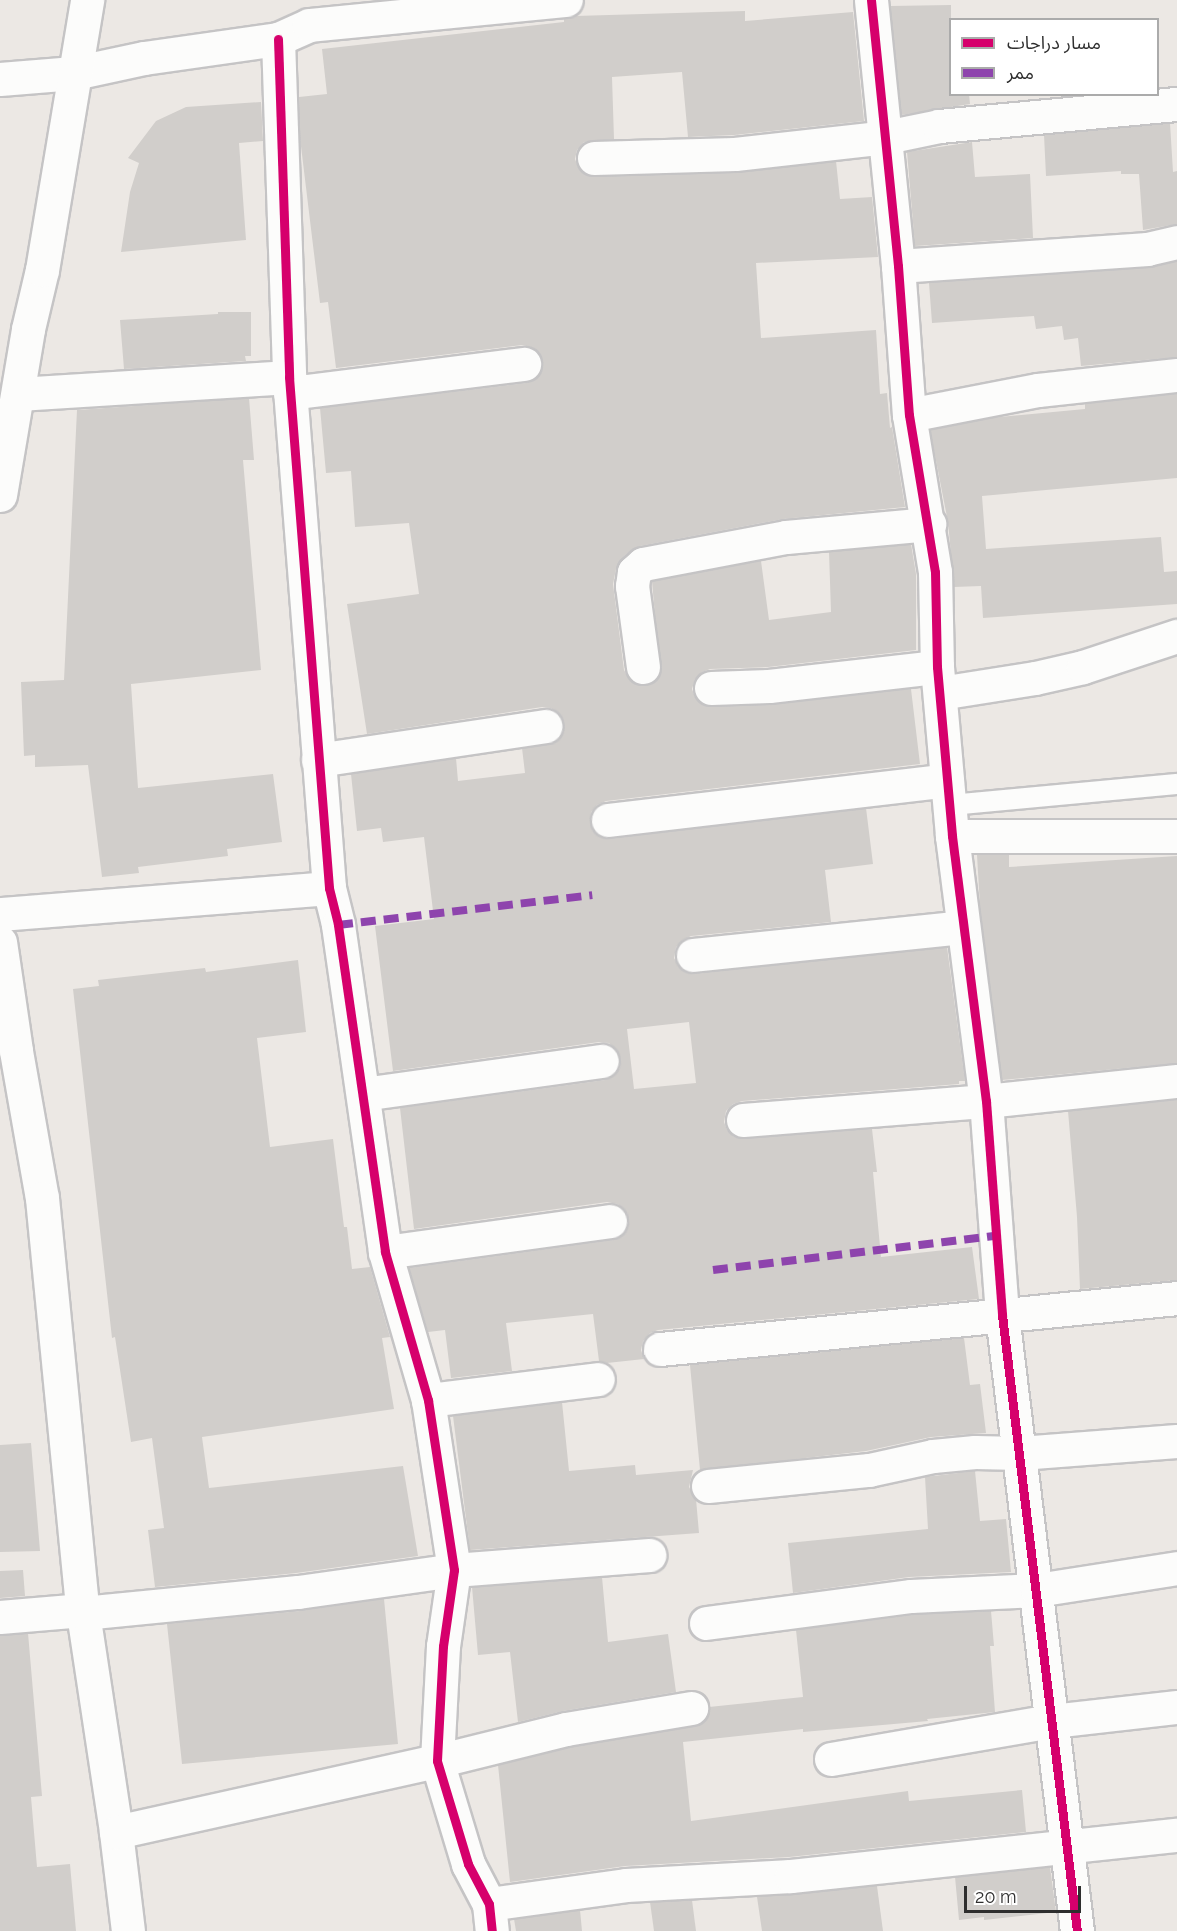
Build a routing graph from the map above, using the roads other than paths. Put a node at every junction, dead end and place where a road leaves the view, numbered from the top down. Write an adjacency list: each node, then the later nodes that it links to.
1 (87, 0): 6 (street)
2 (566, 0): 4 (street)
3 (871, 0): 9 (street)
4 (403, 9): 5 (street)
5 (278, 39): 6 (street); 16 (street)
6 (75, 74): 7 (street); 13 (street)
7 (0, 79)
8 (1177, 104): 9 (street)
9 (886, 137): 10 (street); 12 (street)
10 (594, 158)
11 (1177, 242): 12 (street)
12 (898, 266): 18 (street)
13 (14, 330): 17 (street)
14 (524, 364): 16 (street)
15 (1177, 375): 18 (street)
16 (290, 385): 17 (street); 26 (street)
17 (18, 394): 19 (street)
18 (909, 415): 20 (street)
19 (0, 495)
20 (929, 524): 22 (street); 23 (street)
21 (1176, 646): 23 (street)
22 (643, 667)
23 (938, 680): 24 (street); 28 (street)
24 (711, 688)
25 (545, 726): 26 (street)
26 (318, 760): 31 (street)
27 (1177, 784): 28 (lane)
28 (950, 807): 29 (street); 30 (street); 33 (street)
29 (608, 820)
30 (1177, 836)
31 (328, 888): 32 (street); 39 (street)
32 (0, 914)
33 (963, 927): 35 (street); 40 (street)
34 (0, 942): 36 (street)
35 (693, 955)
36 (8, 1052): 56 (street)
37 (602, 1060): 39 (street)
38 (1177, 1081): 40 (street)
39 (363, 1094): 43 (street)
40 (986, 1101): 41 (street); 45 (street)
41 (743, 1120)
42 (610, 1221): 43 (street)
43 (385, 1252): 48 (street)
44 (1177, 1298): 45 (street)
45 (1002, 1315): 46 (street); 50 (street)
46 (660, 1349)
47 (598, 1379): 48 (street)
48 (428, 1400): 54 (street)
49 (1177, 1441): 50 (street)
50 (1020, 1453): 51 (street); 55 (street)
51 (708, 1486)
52 (649, 1555): 54 (street)
53 (1177, 1568): 55 (street)
54 (454, 1570): 56 (street); 63 (street)
55 (1037, 1590): 58 (street); 61 (street)
56 (83, 1612): 57 (street); 64 (street)
57 (0, 1617)
58 (706, 1623)
59 (1177, 1707): 61 (street)
60 (691, 1708): 63 (street)
61 (1052, 1721): 62 (street); 66 (street)
62 (831, 1759)
63 (437, 1761): 64 (street); 67 (street)
64 (117, 1832): 68 (street)
65 (1177, 1835): 66 (street)
66 (1067, 1845): 67 (street); 69 (street)
67 (490, 1918)
68 (128, 1931)
69 (1077, 1931)

